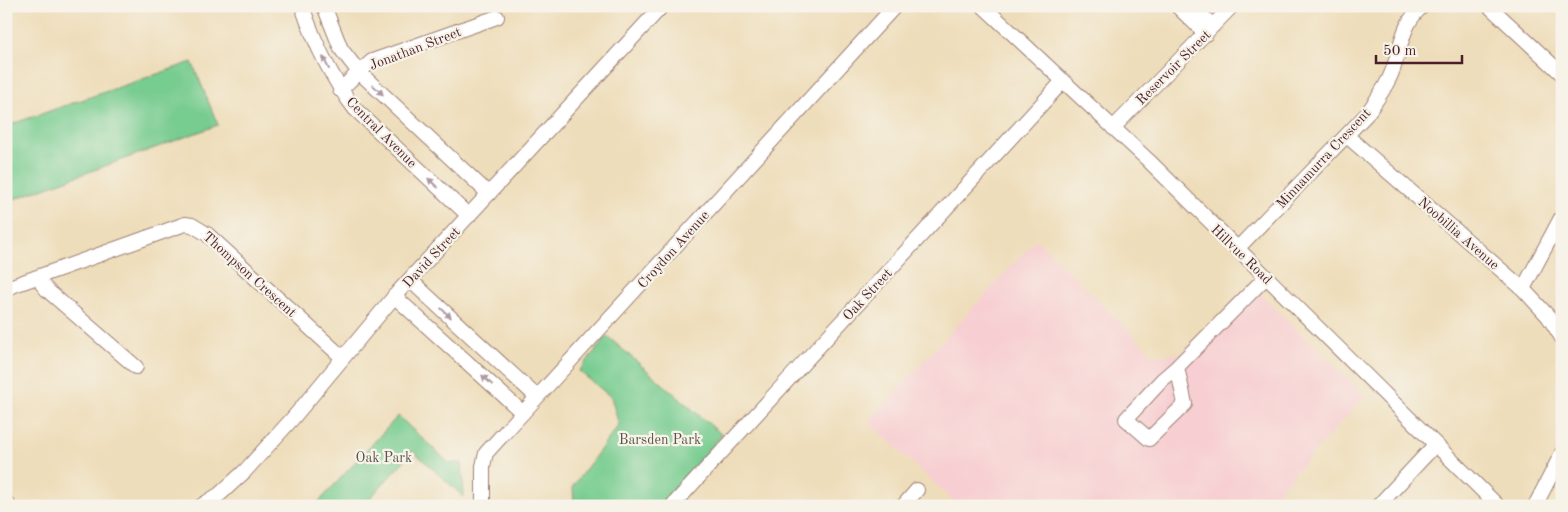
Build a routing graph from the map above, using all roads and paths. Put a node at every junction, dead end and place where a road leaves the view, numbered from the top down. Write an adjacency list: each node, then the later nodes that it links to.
1 (302, 6): 16 (street, Central Avenue, one-way to 1)
2 (324, 6): 13 (street, Central Avenue)
3 (662, 6): 19 (street, David Street)
4 (895, 6): 33 (street, Croydon Avenue)
5 (983, 6): 15 (street, Hillvue Road)
6 (1177, 6): 12 (street)
7 (1192, 6): 12 (street)
8 (1232, 6): 12 (street, Reservoir Street)
9 (1423, 6): 18 (street, Minnamurra Crescent)
10 (1489, 6): 14 (street)
11 (497, 17): 13 (street, Jonathan Street)
12 (1210, 30): 17 (street, Reservoir Street)
13 (358, 72): 16 (street, Jonathan Street); 19 (street, Central Avenue, one-way to 19)
14 (1562, 74)
15 (1063, 81): 17 (street, Hillvue Road); 42 (street, Oak Street)
16 (340, 90): 20 (street, Central Avenue, one-way to 16)
17 (1113, 128): 22 (street, Hillvue Road)
18 (1347, 136): 22 (street, Minnamurra Crescent); 26 (street, Noobillia Avenue)
19 (489, 194): 20 (street, David Street)
20 (469, 216): 25 (street, David Street)
21 (1562, 216): 26 (street)
22 (1237, 249): 24 (street, Hillvue Road)
23 (40, 276): 27 (street, Thompson Crescent); 30 (street, Thompson Crescent); 31 (street)
24 (1266, 277): 32 (street); 35 (street, Hillvue Road)
25 (410, 280): 28 (street, David Street); 33 (street, one-way to 33)
26 (1523, 289): 29 (street, Noobillia Avenue)
27 (6, 290)
28 (394, 296): 30 (street, David Street); 34 (street, one-way to 28)
29 (1562, 338)
30 (343, 358): 40 (street, David Street)
31 (136, 367)
32 (1177, 367): 32 (street)
33 (537, 397): 34 (street, Croydon Avenue)
34 (523, 413): 41 (street, Croydon Avenue)
35 (1435, 445): 44 (street); 45 (street, Hillvue Road)
36 (1562, 453): 46 (street)
37 (918, 490): 43 (street)
38 (6, 502): 39 (street)
39 (9, 506)
40 (201, 506)
41 (484, 506)
42 (672, 506)
43 (903, 506)
44 (1378, 506)
45 (1498, 506)
46 (1535, 506)

